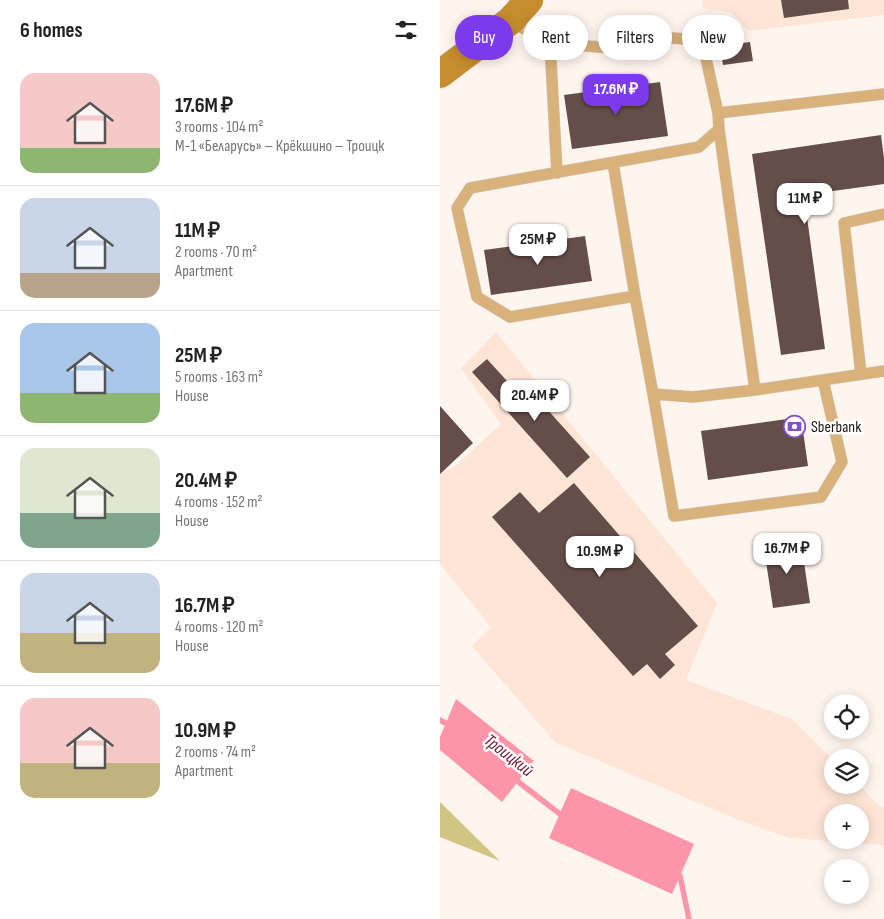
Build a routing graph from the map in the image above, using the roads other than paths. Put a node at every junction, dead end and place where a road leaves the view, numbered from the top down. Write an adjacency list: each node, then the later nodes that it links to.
1 (529, 0): 2 (main road)
2 (513, 17)
3 (588, 46): 8 (lane)
4 (458, 60): 6 (main road)
5 (551, 60): 11 (lane)
6 (440, 74)
7 (884, 94): 8 (lane)
8 (718, 113): 9 (lane)
9 (719, 129): 10 (lane); 17 (lane)
10 (613, 163): 11 (lane); 13 (lane)
11 (557, 173): 13 (lane)
12 (884, 214): 15 (lane)
13 (634, 296): 18 (lane)
14 (884, 371): 15 (lane)
15 (861, 374): 16 (lane)
16 (823, 380): 17 (lane); 18 (lane)
17 (755, 390): 18 (lane)
18 (653, 394)

